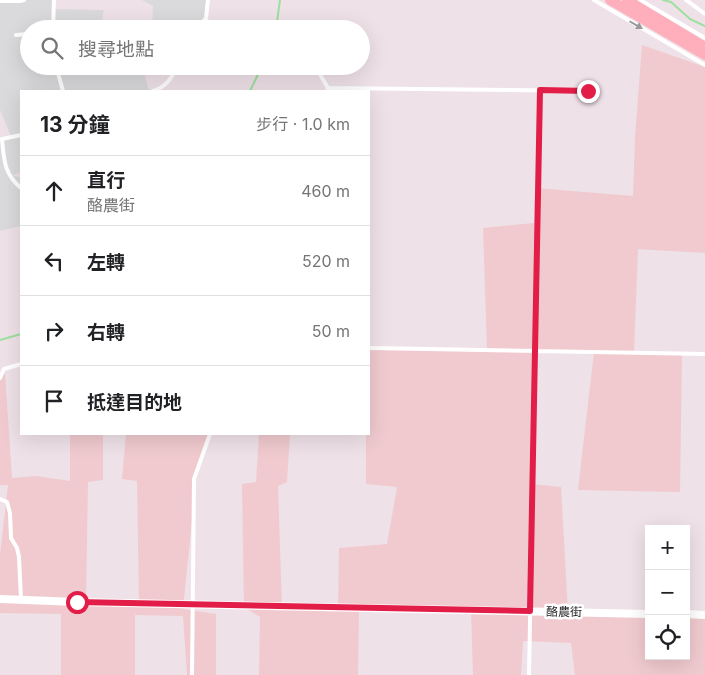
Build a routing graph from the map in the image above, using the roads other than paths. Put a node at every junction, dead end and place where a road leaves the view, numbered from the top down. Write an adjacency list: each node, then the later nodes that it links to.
1 (24, 0): 9 (lane)
2 (54, 0): 12 (lane)
3 (208, 0): 11 (lane)
4 (594, 0): 16 (lane, one-way to 16)
5 (610, 0): 16 (street)
6 (627, 0): 16 (street)
7 (640, 0): 16 (lane)
8 (686, 0): 10 (lane)
9 (0, 1)
10 (705, 14)
11 (206, 18)
12 (54, 20)
13 (16, 35): 14 (lane)
14 (20, 35)
15 (705, 38): 16 (lane)
16 (689, 42): 17 (street); 18 (street); 19 (lane)
17 (705, 47)
18 (705, 55)
19 (705, 65)
20 (58, 75): 24 (lane)
21 (173, 75): 25 (lane)
22 (319, 75): 23 (lane)
23 (328, 89): 26 (lane)
24 (62, 90)
25 (156, 90)
26 (540, 90): 27 (lane); 32 (lane)
27 (588, 91)
28 (20, 135): 29 (lane)
29 (1, 139): 30 (lane)
30 (20, 187)
31 (370, 348): 32 (lane)
32 (535, 351): 33 (lane); 41 (lane)
33 (705, 354)
34 (20, 364): 35 (lane)
35 (0, 378)
36 (210, 435): 40 (lane)
37 (0, 499): 39 (lane)
38 (0, 599): 39 (street, 酪農街)
39 (21, 600): 40 (street, 酪農街)
40 (193, 604): 41 (street, 酪農街); 45 (lane)
41 (530, 611): 42 (street, 酪農街); 46 (lane)
42 (645, 614)
43 (690, 614): 44 (street)
44 (705, 615)
45 (192, 675)
46 (529, 675)

